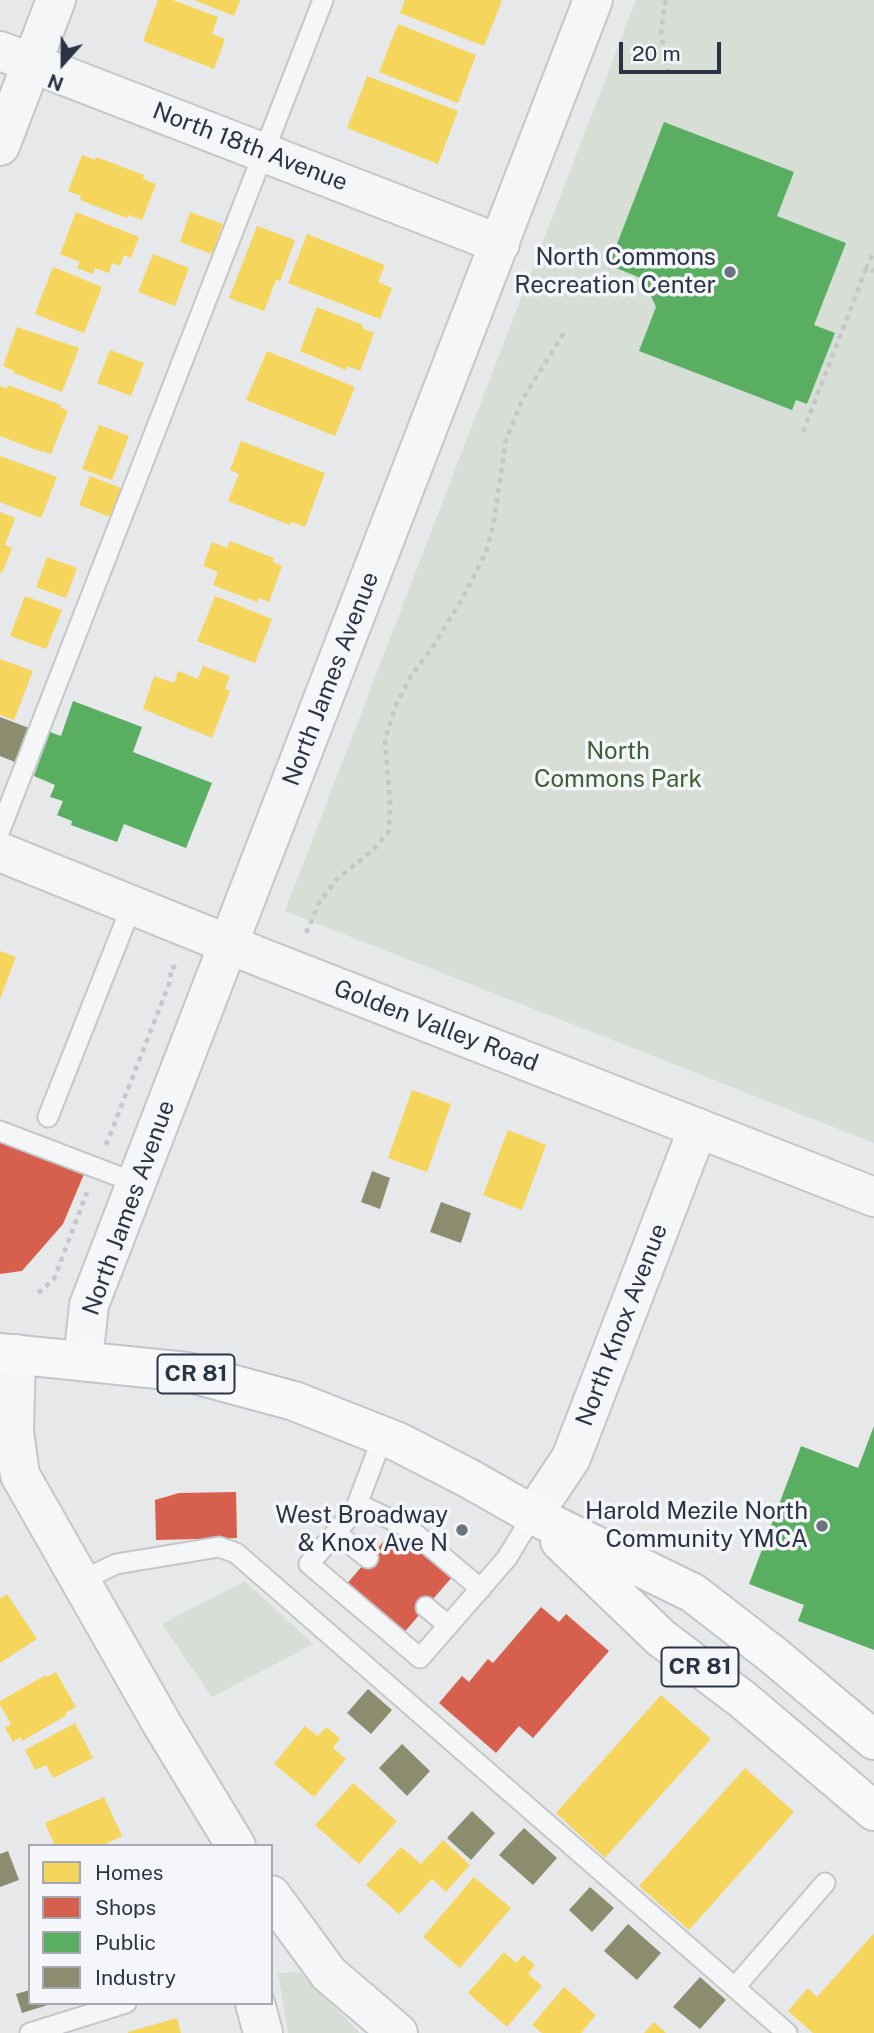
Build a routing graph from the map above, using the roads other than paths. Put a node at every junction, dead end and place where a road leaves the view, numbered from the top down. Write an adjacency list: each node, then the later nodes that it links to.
1 (56, 0): 4 (street)
2 (323, 0): 6 (lane)
3 (593, 0): 7 (street, North James Avenue)
4 (16, 57): 5 (street); 6 (street, North 18th Avenue)
5 (0, 146)
6 (265, 153): 7 (street, North 18th Avenue); 8 (lane)
7 (500, 244): 11 (street, North James Avenue)
8 (0, 830)
9 (0, 852): 10 (street, Golden Valley Road)
10 (132, 905): 11 (street, Golden Valley Road); 12 (lane)
11 (229, 944): 13 (street, Golden Valley Road); 15 (street, North James Avenue)
12 (48, 1117)
13 (698, 1128): 16 (street, Golden Valley Road); 21 (street, North Knox Avenue)
14 (0, 1131): 15 (lane)
15 (136, 1183): 18 (street, North James Avenue)
16 (874, 1197)
17 (8, 1353): 18 (main road, CR 81); 24 (street)
18 (83, 1361): 19 (main road, CR 81)
19 (383, 1436): 20 (lane); 21 (main road, CR 81)
20 (358, 1504): 22 (lane); 25 (lane)
21 (533, 1515): 25 (lane); 29 (main road, CR 81); 30 (main road, CR 81)
22 (336, 1533): 23 (lane); 27 (lane)
23 (368, 1558)
24 (81, 1581): 28 (street); 35 (lane)
25 (481, 1589): 27 (lane)
26 (426, 1607): 27 (lane)
27 (448, 1625)
28 (162, 1724): 31 (street); 32 (street)
29 (874, 1740)
30 (874, 1811)
31 (203, 1844)
32 (235, 1844)
33 (825, 1883): 35 (lane)
34 (273, 1898): 40 (street)
35 (735, 1987): 41 (lane)
36 (120, 2005): 38 (lane)
37 (256, 2005): 39 (street)
38 (30, 2033)
39 (263, 2033)
40 (398, 2033)
41 (788, 2033)

